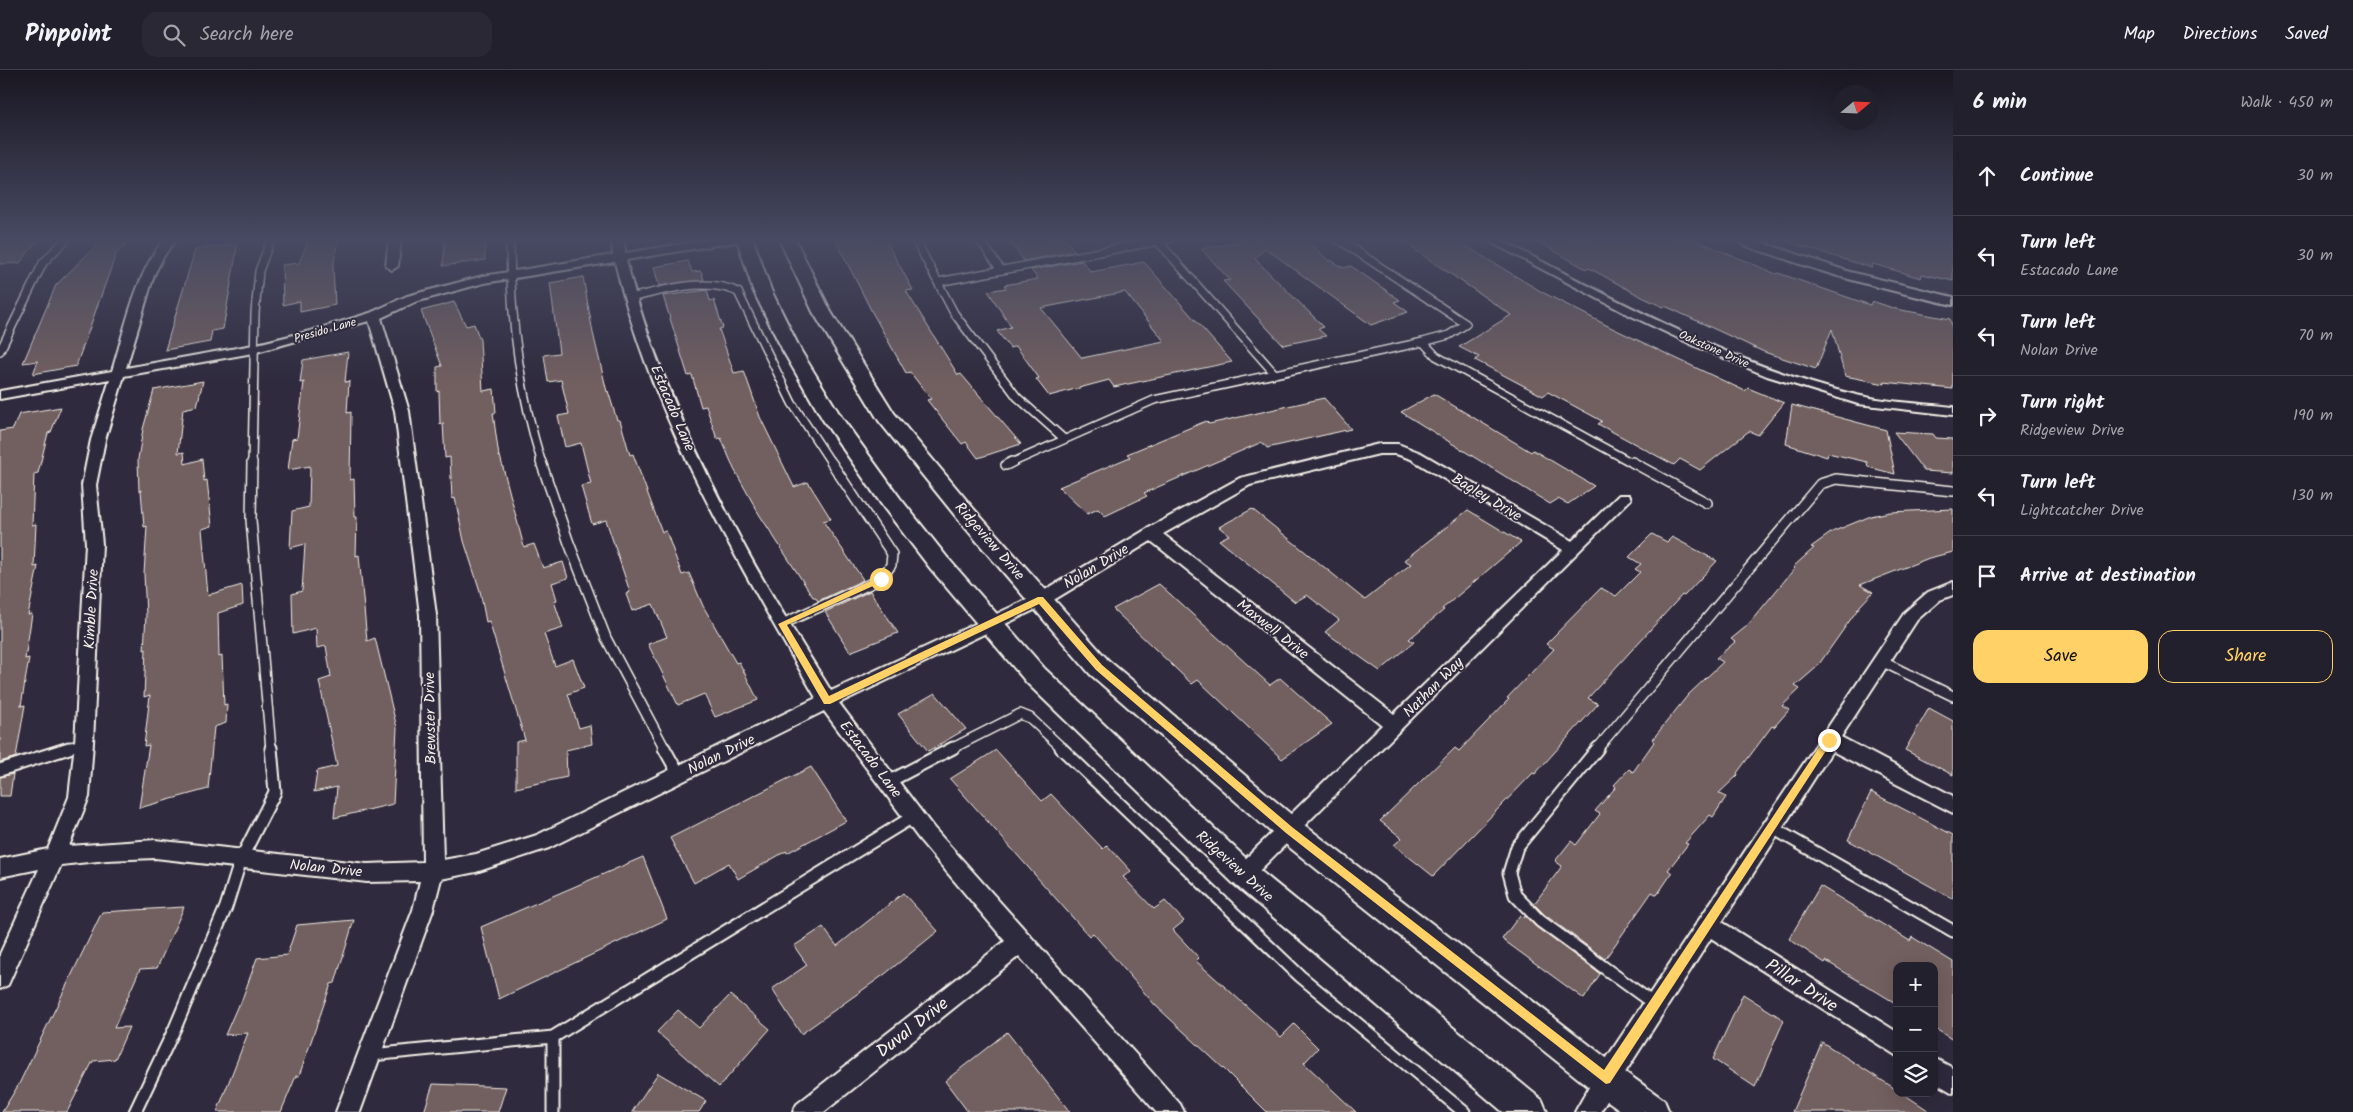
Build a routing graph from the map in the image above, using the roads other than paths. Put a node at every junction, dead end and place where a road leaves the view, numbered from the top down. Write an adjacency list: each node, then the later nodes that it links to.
1 (31, 288): 21 (lane)
2 (144, 288): 22 (street, Kimble Drive)
3 (258, 288): 20 (lane)
4 (452, 288): 18 (street, Presido Lane)
5 (510, 288): 45 (lane)
6 (627, 288): 16 (street, Estacado Lane)
7 (691, 288): 16 (lane)
8 (731, 288): 37 (lane)
9 (761, 288): 36 (main road, Ridgeview Drive)
10 (810, 288): 35 (main road, Ridgeview Drive)
11 (941, 288): 26 (lane)
12 (1198, 288): 23 (lane)
13 (1411, 288): 19 (lane)
14 (1584, 288): 25 (street, Oakstone Drive)
15 (1893, 288): 17 (street)
16 (629, 298): 37 (street, Estacado Lane)
17 (1953, 301)
18 (374, 316): 20 (street, Presido Lane); 54 (street, Brewster Drive)
19 (1422, 342): 23 (lane); 31 (lane)
20 (253, 349): 22 (street, Presido Lane); 52 (lane)
21 (0, 351)
22 (116, 374): 24 (street, Presido Lane); 43 (street, Kimble Drive)
23 (1275, 374): 26 (lane)
24 (0, 395)
25 (1953, 411)
26 (1063, 438): 28 (lane)
27 (1398, 449): 32 (street, Nolan Drive); 33 (street, Bagley Drive)
28 (1006, 464)
29 (1953, 490): 60 (lane)
30 (1624, 499): 33 (street, Nathan Way)
31 (1707, 503)
32 (1152, 533): 35 (street, Nolan Drive); 41 (street, Maxwell Drive)
33 (1574, 549): 41 (street, Nathan Way)
34 (1953, 588): 38 (street)
35 (1040, 600): 36 (street, Nolan Drive); 50 (main road, Ridgeview Drive)
36 (990, 623): 40 (street, Nolan Drive); 55 (main road, Ridgeview Drive)
37 (782, 624): 40 (street, Estacado Lane)
38 (1881, 661): 39 (lane); 42 (street)
39 (1953, 696)
40 (827, 701): 45 (street, Nolan Drive); 46 (street, Estacado Lane)
41 (1395, 725): 50 (street, Nathan Way)
42 (1829, 740): 47 (street); 49 (street)
43 (84, 743): 44 (lane); 51 (street, Kimble Drive)
44 (0, 770)
45 (679, 775): 54 (street, Nolan Drive)
46 (888, 782): 48 (street, Estacado Lane); 72 (lane)
47 (1953, 804)
48 (914, 816): 58 (street, Estacado Lane); 61 (lane)
49 (1771, 827): 56 (street); 57 (lane)
50 (1289, 830): 55 (street, Nathan Way); 65 (main road, Ridgeview Drive)
51 (55, 857): 52 (street, Nolan Drive); 53 (street, Nolan Drive); 59 (street, Kimble Drive)
52 (241, 859): 54 (street, Nolan Drive); 67 (lane)
53 (0, 868)
54 (433, 871): 63 (street, Brewster Drive)
55 (1243, 874): 73 (main road, Ridgeview Drive)
56 (1708, 924): 60 (street); 62 (street, Pillar Drive)
57 (1953, 931)
58 (1020, 942): 70 (street, Duval Drive); 71 (street, Estacado Lane)
59 (0, 978)
60 (1654, 1004): 65 (street)
61 (553, 1037): 63 (lane); 69 (lane)
62 (1893, 1042)
63 (371, 1055): 68 (street, Brewster Drive)
64 (1938, 1072): 66 (street)
65 (1606, 1079): 74 (street); 75 (main road, Ridgeview Drive)
66 (1953, 1081)
67 (135, 1112)
68 (348, 1112)
69 (553, 1112)
70 (805, 1112)
71 (1172, 1112)
72 (1464, 1112)
73 (1530, 1112)
74 (1587, 1112)
75 (1652, 1112)

